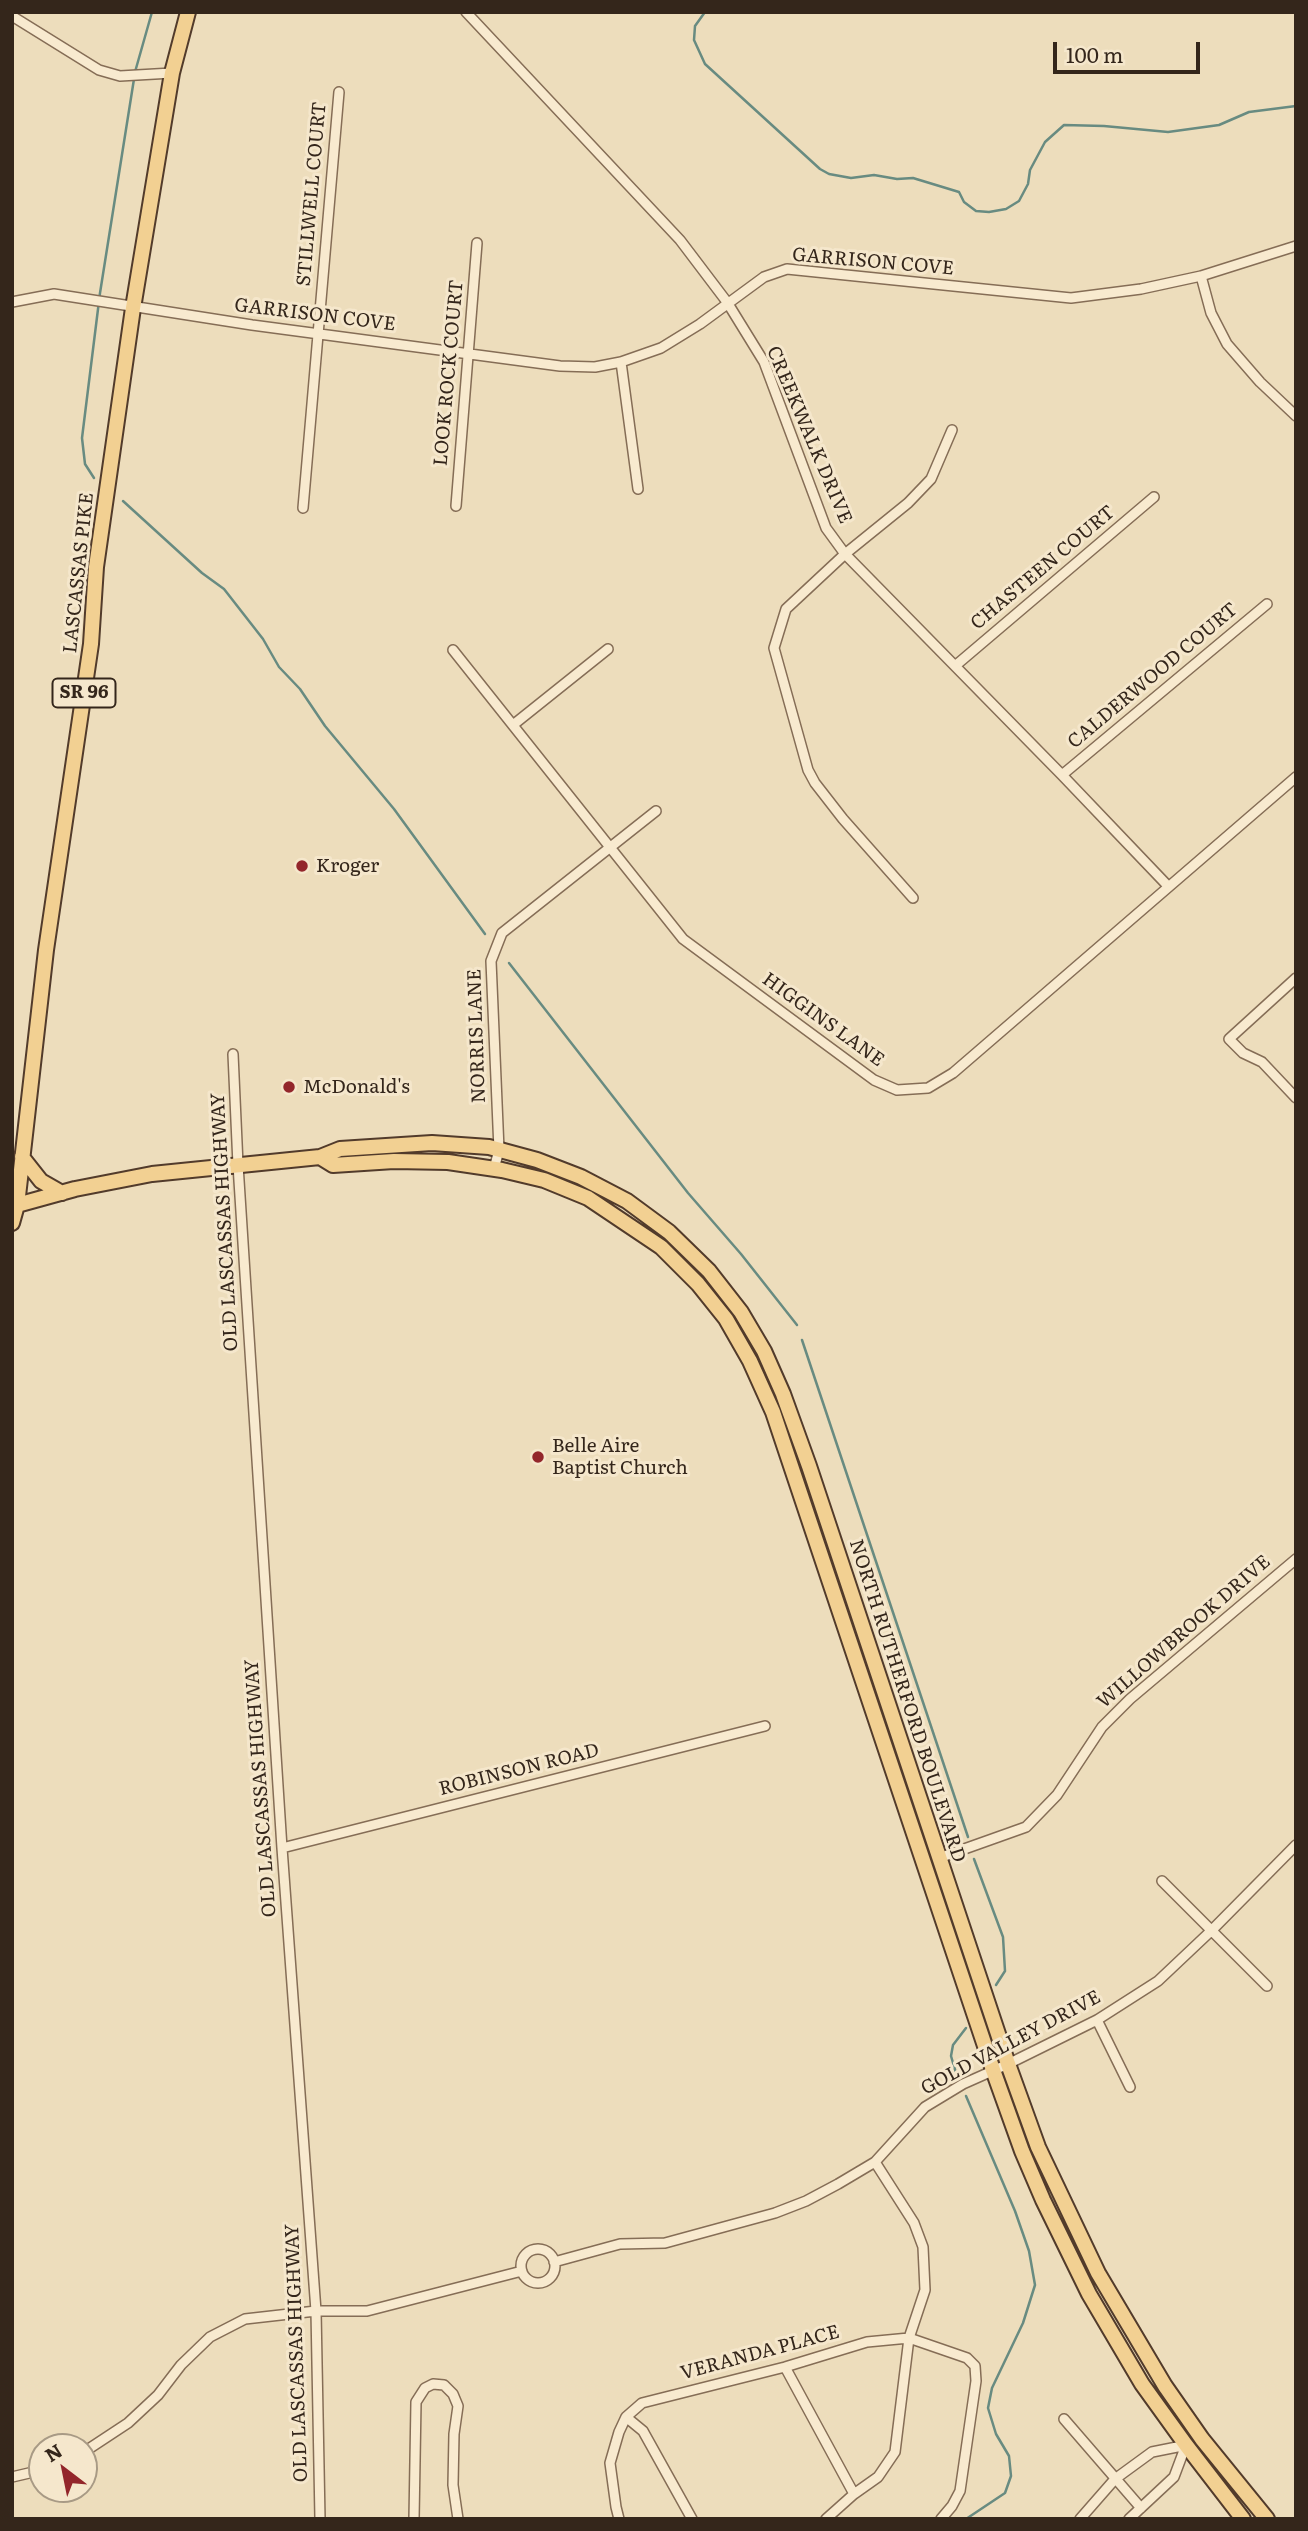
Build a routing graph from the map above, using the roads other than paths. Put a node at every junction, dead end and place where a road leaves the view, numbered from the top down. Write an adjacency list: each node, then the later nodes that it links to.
1 (188, 12): 4 (main road, LASCASSAS PIKE / SR 96)
2 (466, 12): 10 (street, CREEKWALK DRIVE)
3 (12, 16): 4 (street)
4 (173, 73): 11 (main road, LASCASSAS PIKE / SR 96)
5 (340, 92): 12 (street, STILLWELL COURT)
6 (477, 243): 13 (street, LOOK ROCK COURT)
7 (1296, 246): 8 (street, GARRISON COVE)
8 (1201, 276): 10 (street, GARRISON COVE); 15 (street)
9 (12, 302): 11 (street, GARRISON COVE)
10 (727, 302): 14 (street, GARRISON COVE); 21 (street, CREEKWALK DRIVE)
11 (133, 308): 12 (street, GARRISON COVE); 37 (main road, LASCASSAS PIKE / SR 96)
12 (317, 332): 13 (street, GARRISON COVE); 20 (street, STILLWELL COURT)
13 (467, 353): 14 (street, GARRISON COVE); 19 (street, LOOK ROCK COURT)
14 (621, 362): 17 (street)
15 (1296, 416)
16 (952, 430): 21 (street)
17 (638, 489)
18 (1154, 497): 25 (street, CHASTEEN COURT)
19 (456, 506)
20 (303, 508)
21 (845, 554): 25 (street, CREEKWALK DRIVE); 32 (street)
22 (1267, 604): 27 (street, CALDERWOOD COURT)
23 (608, 649): 26 (street)
24 (453, 650): 26 (street, HIGGINS LANE)
25 (955, 666): 27 (street, CREEKWALK DRIVE)
26 (513, 726): 30 (street, HIGGINS LANE)
27 (1062, 775): 31 (street, CREEKWALK DRIVE)
28 (1296, 777): 31 (street, HIGGINS LANE)
29 (656, 811): 30 (street, NORRIS LANE)
30 (609, 847): 31 (street, HIGGINS LANE); 36 (street, NORRIS LANE)
31 (1168, 886)
32 (913, 898)
33 (1296, 978): 35 (street)
34 (233, 1054): 39 (street, OLD LASCASSAS HIGHWAY)
35 (1296, 1098)
36 (499, 1150): 38 (main road, NORTH RUTHERFORD BOULEVARD); 40 (street, NORRIS LANE); 48 (main road, NORTH RUTHERFORD BOULEVARD)
37 (22, 1157): 41 (main road); 42 (main road, LASCASSAS PIKE / SR 96)
38 (320, 1157): 39 (main road, NORTH RUTHERFORD BOULEVARD); 40 (main road, NORTH RUTHERFORD BOULEVARD)
39 (238, 1165): 41 (main road, NORTH RUTHERFORD BOULEVARD); 47 (street, OLD LASCASSAS HIGHWAY)
40 (494, 1169): 54 (main road, NORTH RUTHERFORD BOULEVARD)
41 (62, 1193): 42 (main road, NORTH RUTHERFORD BOULEVARD)
42 (17, 1205): 43 (main road, LASCASSAS PIKE / SR 96)
43 (12, 1223)
44 (1296, 1559): 48 (street, WILLOWBROOK DRIVE)
45 (765, 1726): 47 (street, ROBINSON ROAD)
46 (1296, 1845): 50 (street, GOLD VALLEY DRIVE)
47 (282, 1848): 59 (street, OLD LASCASSAS HIGHWAY)
48 (939, 1857): 53 (main road, NORTH RUTHERFORD BOULEVARD)
49 (1162, 1881): 50 (street)
50 (1212, 1930): 51 (street); 52 (street, GOLD VALLEY DRIVE)
51 (1266, 1986)
52 (1097, 2020): 53 (street, GOLD VALLEY DRIVE); 55 (street)
53 (1008, 2064): 54 (street, GOLD VALLEY DRIVE); 64 (main road, NORTH RUTHERFORD BOULEVARD)
54 (993, 2070): 56 (street, GOLD VALLEY DRIVE); 66 (main road, NORTH RUTHERFORD BOULEVARD)
55 (1130, 2087)
56 (875, 2162): 57 (street, GOLD VALLEY DRIVE); 60 (street)
57 (554, 2262): 58 (street, GOLD VALLEY DRIVE); 58 (street)
58 (522, 2271): 59 (street, GOLD VALLEY DRIVE)
59 (316, 2311): 65 (street, GOLD VALLEY DRIVE); 70 (street, OLD LASCASSAS HIGHWAY)
60 (909, 2338): 61 (street, VERANDA PLACE); 68 (street); 76 (street)
61 (785, 2367): 62 (street, VERANDA PLACE); 68 (street)
62 (626, 2417): 73 (street); 74 (street)
63 (1064, 2419): 67 (street)
64 (1202, 2439): 66 (street); 80 (main road, NORTH RUTHERFORD BOULEVARD)
65 (98, 2444)
66 (1186, 2445): 67 (street); 69 (street); 79 (main road, NORTH RUTHERFORD BOULEVARD)
67 (1115, 2479): 69 (street); 77 (street)
68 (854, 2494): 75 (street)
69 (1141, 2508): 78 (street)
70 (320, 2519)
71 (414, 2519): 72 (street)
72 (458, 2519)
73 (619, 2519)
74 (692, 2519)
75 (826, 2519)
76 (942, 2519)
77 (1080, 2519)
78 (1129, 2519)
79 (1243, 2519)
80 (1267, 2519)

